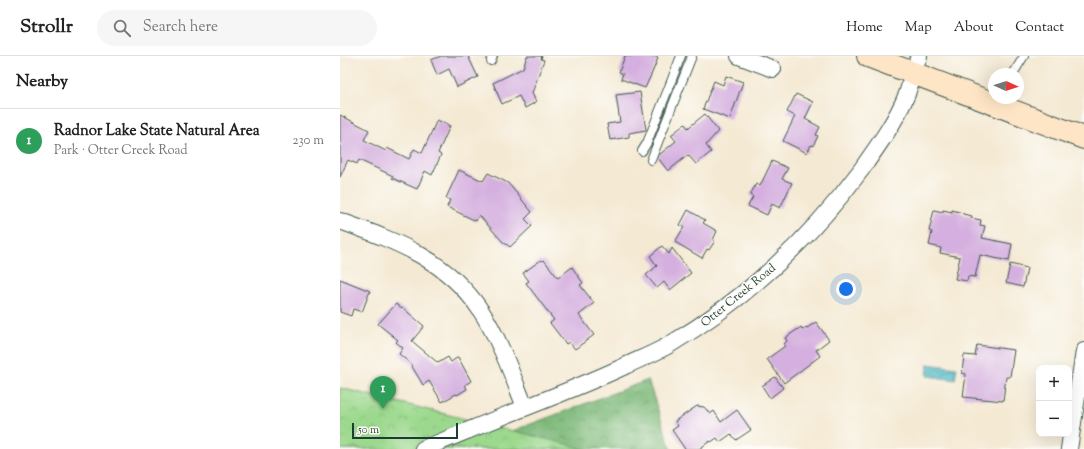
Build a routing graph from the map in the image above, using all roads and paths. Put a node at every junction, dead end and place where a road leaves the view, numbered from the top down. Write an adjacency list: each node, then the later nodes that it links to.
1 (681, 56): 10 (lane)
2 (692, 56): 11 (lane)
3 (739, 56): 8 (street)
4 (868, 56): 6 (main road)
5 (1024, 56): 7 (lane)
6 (916, 64): 9 (main road); 18 (street, Otter Creek Road)
7 (1017, 68)
8 (773, 69)
9 (988, 96)
10 (665, 98): 11 (lane); 14 (lane)
11 (674, 102): 15 (lane)
12 (1007, 104): 13 (main road)
13 (1084, 138)
14 (642, 151)
15 (651, 160)
16 (340, 221): 18 (street)
17 (1084, 351): 20 (street)
18 (525, 407): 19 (street, Otter Creek Road)
19 (423, 449)
20 (1069, 449)

